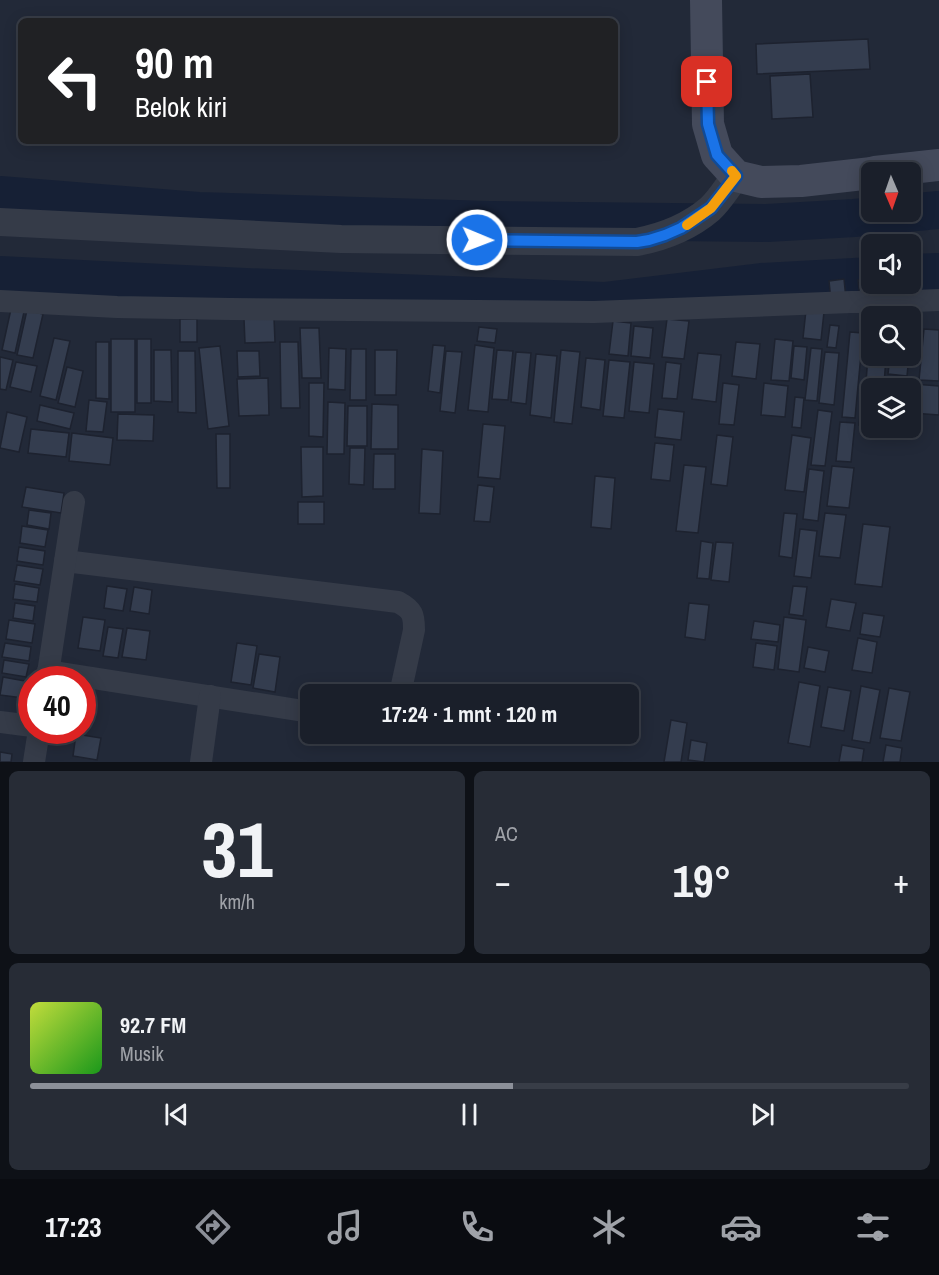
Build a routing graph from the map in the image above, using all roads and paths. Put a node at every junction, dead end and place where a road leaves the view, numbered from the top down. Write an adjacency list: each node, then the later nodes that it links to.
1 (706, 0): 5 (main road)
2 (939, 165): 3 (main road)
3 (921, 167)
4 (861, 174): 5 (main road)
5 (736, 176): 6 (street)
6 (0, 222)
7 (939, 300): 8 (street)
8 (0, 301)
9 (74, 502): 10 (street)
10 (65, 561): 11 (street); 13 (street)
11 (48, 666)
12 (96, 681): 14 (street)
13 (402, 684)
14 (210, 696): 15 (street); 20 (street)
15 (300, 710)
16 (0, 722): 17 (street)
17 (18, 724)
18 (37, 744): 19 (street)
19 (34, 762)
20 (201, 762)

